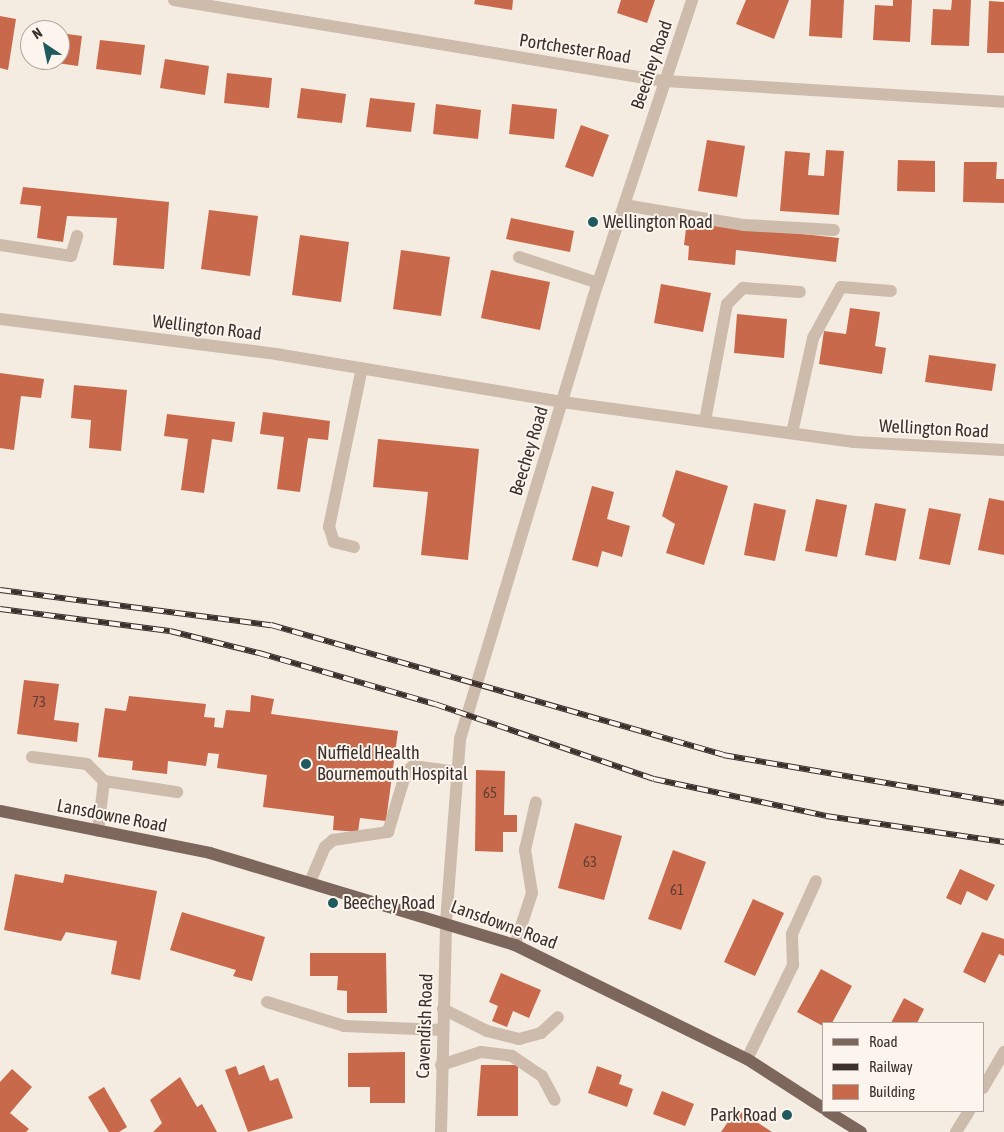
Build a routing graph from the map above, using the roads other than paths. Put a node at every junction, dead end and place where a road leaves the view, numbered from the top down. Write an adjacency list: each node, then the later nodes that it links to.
1 (174, 0): 3 (street, Portchester Road)
2 (692, 0): 3 (street, Beechey Road)
3 (665, 81): 4 (street, Portchester Road); 5 (street, Beechey Road)
4 (1004, 102)
5 (624, 205): 6 (street); 10 (street, Beechey Road)
6 (834, 230)
7 (77, 236): 8 (street)
8 (0, 245)
9 (520, 257): 10 (street)
10 (598, 283): 15 (street, Beechey Road)
11 (891, 291): 17 (street)
12 (800, 292): 16 (street)
13 (0, 319): 14 (street, Wellington Road)
14 (362, 368): 15 (street, Wellington Road); 19 (street)
15 (562, 402): 16 (street, Wellington Road); 21 (street, Beechey Road)
16 (704, 421): 17 (street, Wellington Road)
17 (792, 433): 18 (street, Wellington Road)
18 (1004, 450)
19 (354, 547)
20 (32, 757): 22 (street)
21 (458, 772): 28 (street); 29 (street, Beechey Road)
22 (104, 781): 23 (street); 26 (street)
23 (177, 792)
24 (536, 802): 30 (street)
25 (0, 812): 26 (main road, Lansdowne Road)
26 (98, 831): 28 (main road, Lansdowne Road)
27 (816, 881): 36 (street)
28 (310, 882): 29 (main road, Lansdowne Road)
29 (446, 922): 30 (main road, Lansdowne Road); 32 (street, Cavendish Road)
30 (515, 945): 36 (main road, Lansdowne Road)
31 (267, 1002): 34 (street)
32 (443, 1009): 33 (street); 34 (street, Cavendish Road)
33 (558, 1017)
34 (442, 1030): 37 (street, Cavendish Road)
35 (1004, 1052): 38 (street)
36 (747, 1059): 40 (main road, Lansdowne Road)
37 (441, 1065): 39 (street); 43 (street, Cavendish Road)
38 (984, 1086)
39 (555, 1100)
40 (822, 1107)
41 (829, 1112): 44 (main road)
42 (968, 1112): 45 (street)
43 (441, 1132)
44 (861, 1132)
45 (956, 1132)

